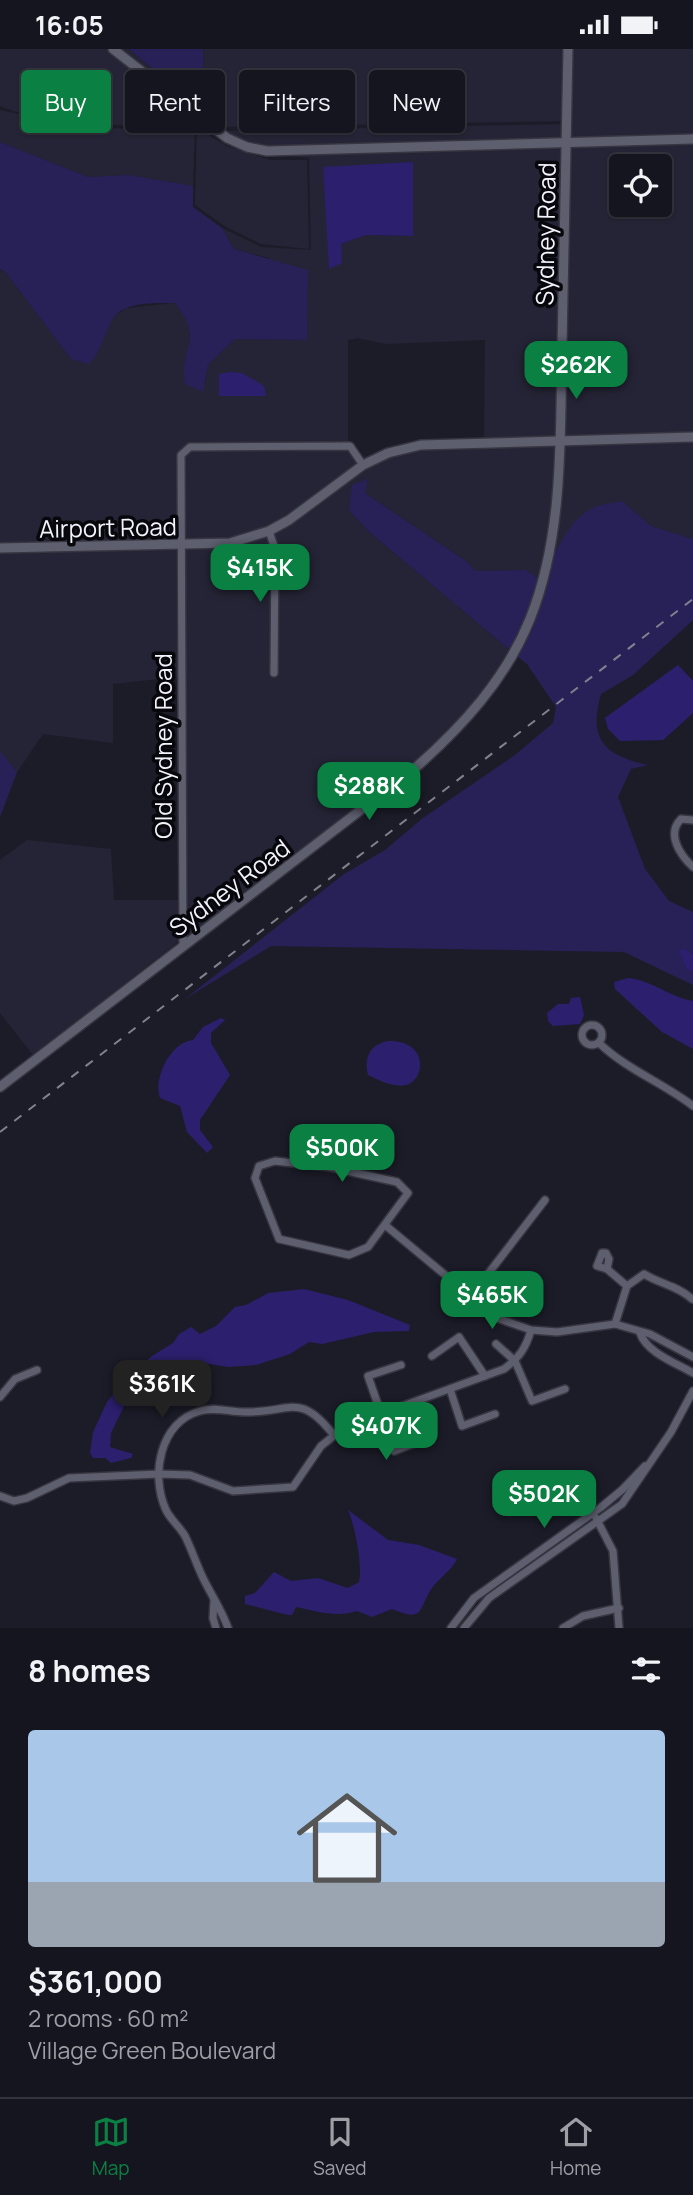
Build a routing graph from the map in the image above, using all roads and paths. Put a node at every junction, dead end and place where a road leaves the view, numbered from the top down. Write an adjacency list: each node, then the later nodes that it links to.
1 (113, 49): 4 (street)
2 (568, 49): 4 (street, Sydney Road)
3 (693, 139): 4 (street)
4 (566, 141): 6 (street, Sydney Road)
5 (693, 437): 6 (street, Airport Road)
6 (560, 440): 7 (street, Airport Road); 14 (street, Sydney Road)
7 (363, 465): 8 (street, Airport Road); 9 (street, Old Sydney Road)
8 (269, 531): 9 (street, Airport Road); 11 (street)
9 (180, 546): 10 (street, Airport Road); 14 (street, Old Sydney Road)
10 (0, 548)
11 (274, 673)
12 (693, 820): 13 (street)
13 (693, 867)
14 (183, 946): 16 (street, Sydney Road)
15 (599, 1043): 17 (street)
16 (0, 1087)
17 (693, 1107)
18 (545, 1200): 22 (street)
19 (385, 1225): 19 (street); 22 (street)
20 (607, 1269): 21 (street)
21 (628, 1286): 23 (street); 24 (street)
22 (471, 1296): 25 (street)
23 (692, 1299)
24 (615, 1324): 25 (street); 26 (street)
25 (531, 1330): 30 (street)
26 (640, 1333): 29 (street); 33 (street)
27 (496, 1344): 30 (street)
28 (432, 1356): 34 (street)
29 (693, 1357)
30 (515, 1361): 34 (street); 36 (street)
31 (401, 1365): 39 (street)
32 (37, 1370): 38 (street)
33 (693, 1373)
34 (485, 1376): 35 (street)
35 (450, 1389): 39 (street); 40 (street)
36 (565, 1389)
37 (693, 1391): 43 (street)
38 (0, 1397)
39 (381, 1414): 41 (street); 42 (street)
40 (495, 1415)
41 (333, 1434): 44 (street); 44 (street)
42 (426, 1439)
43 (656, 1453): 46 (street); 47 (street)
44 (159, 1473): 45 (street); 48 (street)
45 (0, 1496)
46 (592, 1513): 47 (street); 52 (street)
47 (598, 1521): 49 (street); 53 (street)
48 (214, 1600): 50 (street); 51 (street)
49 (619, 1608): 54 (street); 55 (street)
50 (216, 1628)
51 (228, 1628)
52 (451, 1628)
53 (464, 1628)
54 (563, 1628)
55 (619, 1628)

